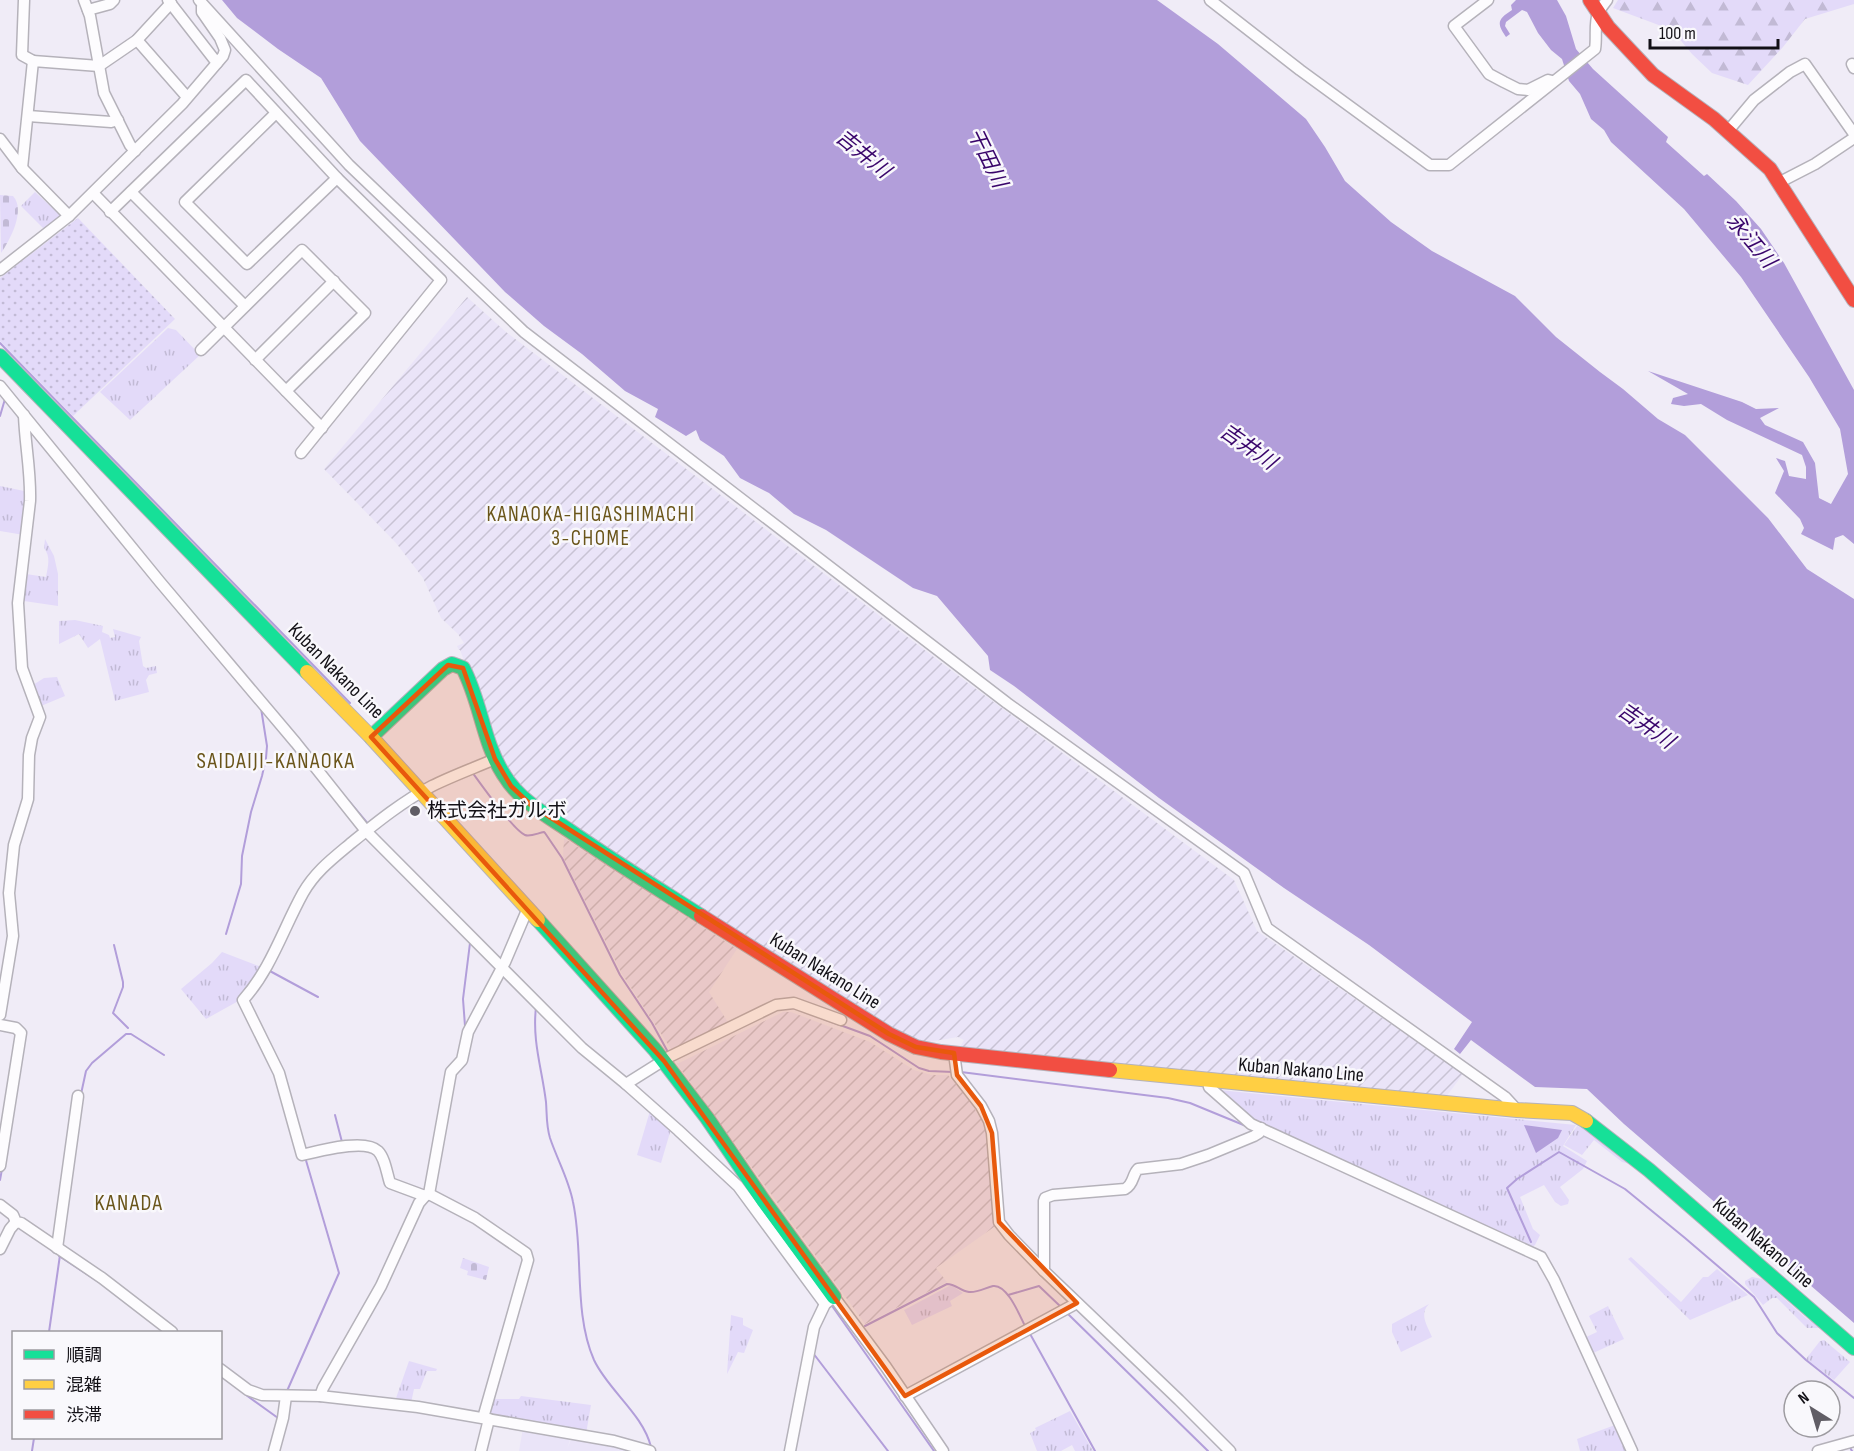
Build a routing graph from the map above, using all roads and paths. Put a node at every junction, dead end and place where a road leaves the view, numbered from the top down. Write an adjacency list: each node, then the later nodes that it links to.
1 (24, 0): 12 (street)
2 (114, 0): 9 (street)
3 (1210, 0): 15 (street)
4 (1488, 0): 15 (street)
5 (1590, 0): 10 (main road)
6 (1607, 0): 10 (street)
7 (169, 2): 11 (street); 13 (street)
8 (200, 2): 13 (street); 58 (street)
9 (86, 5): 14 (street)
10 (1598, 13): 15 (street); 20 (main road)
11 (137, 40): 14 (street); 16 (street)
12 (33, 61): 14 (street); 18 (street)
13 (217, 63): 16 (street)
14 (99, 66): 19 (street)
15 (1556, 81)
16 (187, 97): 23 (street)
17 (276, 113): 25 (street); 25 (street); 27 (street)
18 (27, 116): 19 (street); 24 (street)
19 (118, 120): 23 (street)
20 (1728, 131): 21 (street); 26 (main road)
21 (1853, 139): 26 (street)
22 (0, 140): 24 (street)
23 (135, 151): 28 (street)
24 (22, 168): 30 (street)
25 (337, 178): 42 (street)
26 (1780, 182): 33 (main road)
27 (131, 192): 29 (street); 34 (street)
28 (93, 193): 29 (street); 30 (street)
29 (110, 212): 35 (street)
30 (69, 216): 31 (street)
31 (0, 270)
32 (334, 280): 34 (street); 38 (street); 40 (street)
33 (1854, 300)
34 (245, 306): 35 (street)
35 (223, 327): 36 (street); 38 (street)
36 (201, 350)
37 (0, 356): 44 (main road, Kuban Nakano Line)
38 (255, 360): 40 (street)
39 (0, 386): 41 (street)
40 (286, 391): 42 (street)
41 (24, 415): 47 (street); 50 (street)
42 (322, 428): 43 (street)
43 (301, 453)
44 (371, 737): 45 (main road, Kuban Nakano Line); 46 (main road)
45 (495, 759): 46 (street); 53 (main road, Kuban Nakano Line)
46 (422, 792): 47 (street); 48 (main road)
47 (369, 828): 49 (street); 61 (street)
48 (528, 908): 49 (street); 54 (main road)
49 (503, 966): 56 (street); 61 (street)
50 (0, 1015)
51 (841, 1020): 54 (street)
52 (0, 1025): 60 (street)
53 (954, 1053): 55 (main road, Kuban Nakano Line); 66 (street)
54 (664, 1061): 56 (street); 67 (main road)
55 (1208, 1081): 58 (main road, Kuban Nakano Line); 59 (street)
56 (628, 1082): 67 (street)
57 (78, 1096): 64 (street)
58 (1517, 1110): 70 (main road, Kuban Nakano Line)
59 (1260, 1131): 66 (street); 83 (street)
60 (0, 1166)
61 (427, 1195): 73 (street); 75 (street)
62 (0, 1205): 63 (street)
63 (14, 1217): 64 (street); 65 (street)
64 (57, 1248): 69 (street)
65 (0, 1249)
66 (1044, 1271): 68 (street)
67 (826, 1300): 74 (street); 80 (street)
68 (1075, 1304): 74 (street); 82 (street)
69 (171, 1331)
70 (1854, 1348)
71 (222, 1371): 72 (street)
72 (286, 1396): 73 (street); 77 (street)
73 (320, 1396): 75 (street)
74 (905, 1396): 81 (street)
75 (486, 1418): 78 (street); 79 (street)
76 (1854, 1441): 84 (street)
77 (274, 1451)
78 (481, 1451)
79 (650, 1451)
80 (790, 1451)
81 (943, 1451)
82 (1230, 1451)
83 (1632, 1451)
84 (1818, 1451)

